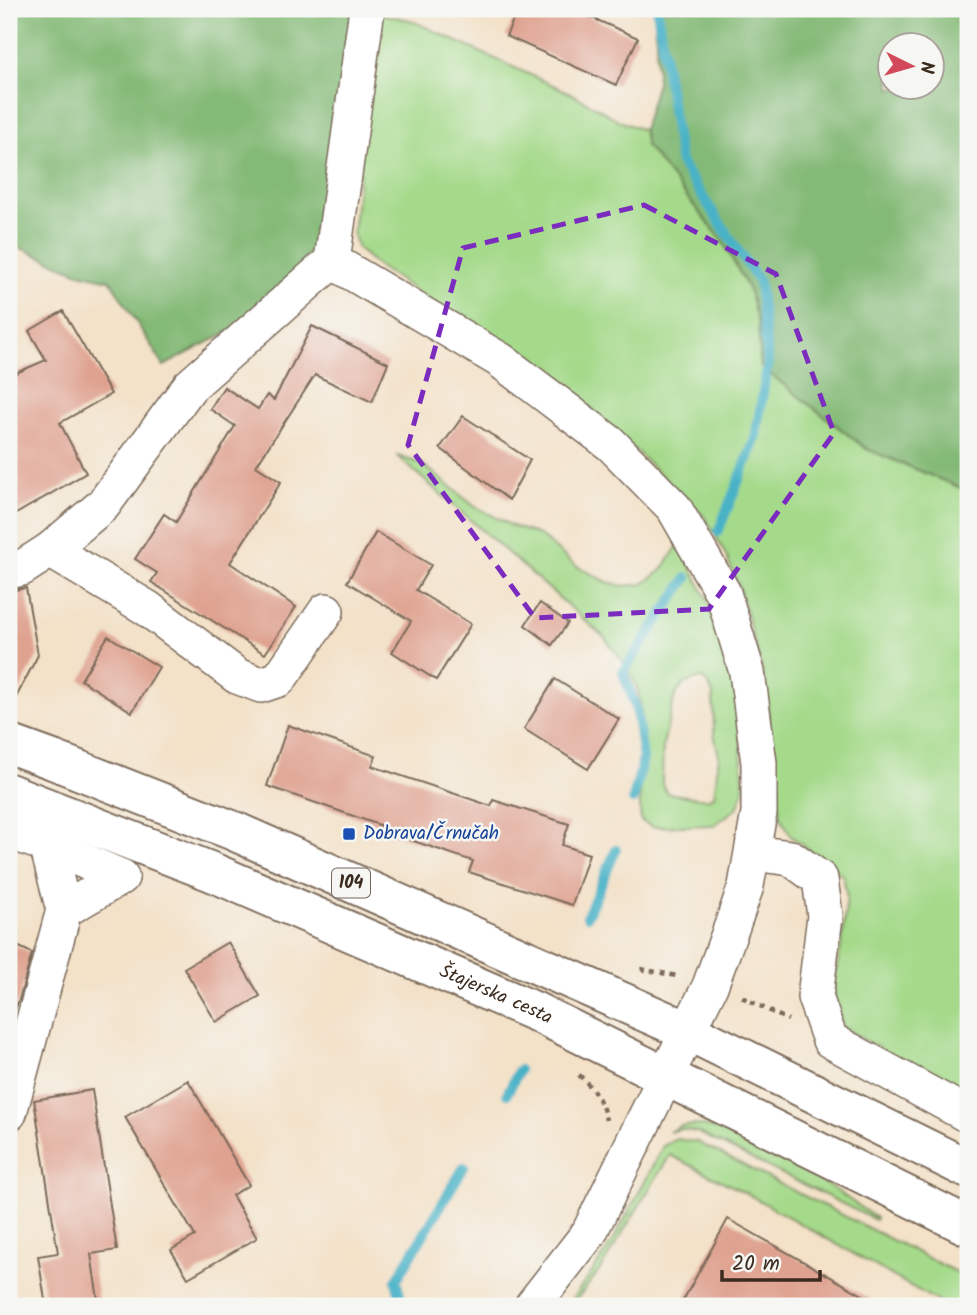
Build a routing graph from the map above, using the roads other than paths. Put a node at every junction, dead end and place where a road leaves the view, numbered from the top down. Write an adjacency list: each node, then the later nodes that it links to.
1 (366, 9): 2 (street)
2 (332, 261): 3 (street); 10 (street)
3 (50, 550): 4 (street); 5 (street)
4 (9, 571)
5 (326, 611)
6 (9, 744): 12 (main road, 104)
7 (9, 793): 13 (main road, Štajerska cesta / 104)
8 (9, 831): 9 (street)
9 (47, 845): 11 (street); 11 (street)
10 (753, 853): 12 (street); 15 (street)
11 (64, 910): 14 (street)
12 (688, 1031): 13 (street); 16 (main road, 104)
13 (666, 1076): 17 (main road, Štajerska cesta / 104); 18 (street)
14 (9, 1113)
15 (968, 1115)
16 (968, 1169)
17 (968, 1226)
18 (532, 1306)

